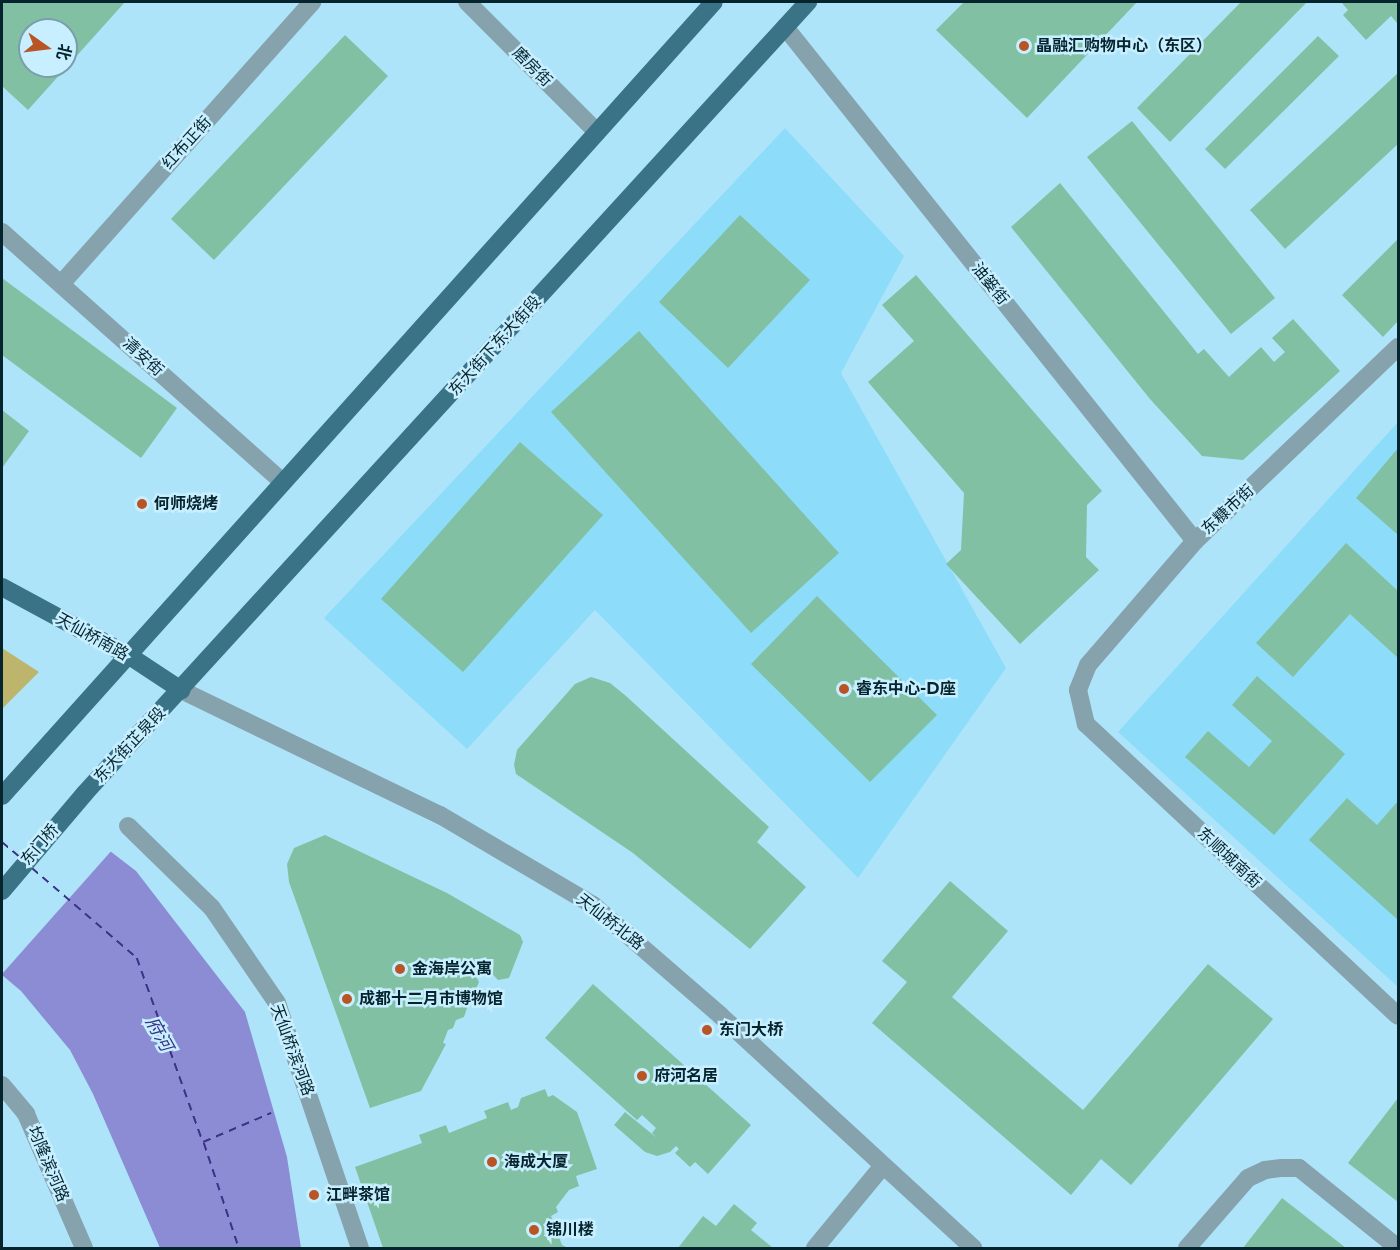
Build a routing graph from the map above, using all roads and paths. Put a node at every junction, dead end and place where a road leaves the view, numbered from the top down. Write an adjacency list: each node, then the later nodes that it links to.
1 (312, 2): 8 (street, 红布正街)
2 (467, 2): 6 (street, 磨房街)
3 (714, 2): 6 (main road)
4 (808, 2): 5 (main road, 东大街下东大街段)
5 (784, 27): 11 (street, 油篓街); 14 (main road, 东大街下东大街段)
6 (597, 132): 10 (main road)
7 (2, 232): 8 (street, 清安街)
8 (61, 284): 10 (street, 清安街)
9 (1398, 346): 11 (street, 东糠市街)
10 (284, 482): 13 (main road)
11 (1195, 541): 15 (street, 东糠市街)
12 (2, 587): 13 (main road, 天仙桥南路)
13 (128, 656): 14 (main road, 天仙桥南路); 16 (main road)
14 (181, 690): 17 (main road, 东大街芷泉段); 22 (street, 天仙桥北路)
15 (1078, 690): 20 (street, 东顺城南街)
16 (2, 796)
17 (80, 800): 19 (main road, 东门桥)
18 (128, 826): 24 (street, 天仙桥滨河路)
19 (2, 891)
20 (1398, 1016)
21 (2, 1085): 23 (street, 均隆滨河路)
22 (882, 1167): 25 (street); 26 (street, 天仙桥北路)
23 (84, 1248)
24 (360, 1248)
25 (815, 1248)
26 (973, 1248)
27 (1187, 1248): 28 (street)
28 (1398, 1248)

